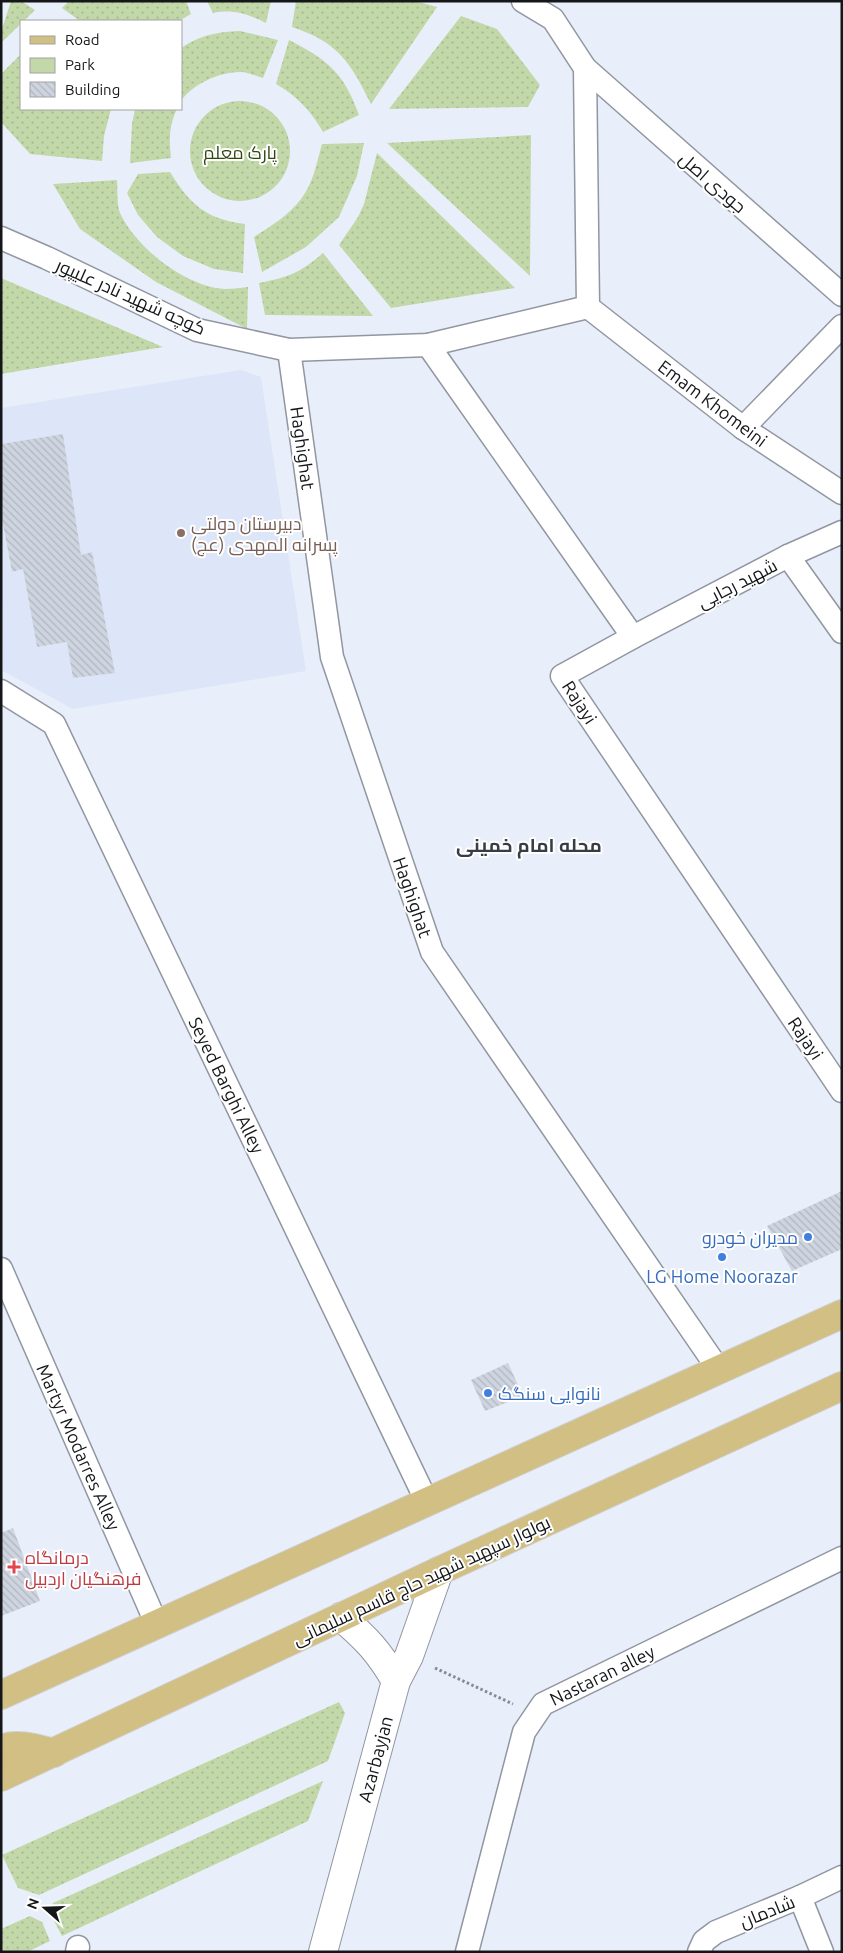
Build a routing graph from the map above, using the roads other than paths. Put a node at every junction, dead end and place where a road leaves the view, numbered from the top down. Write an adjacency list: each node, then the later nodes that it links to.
1 (523, 1): 2 (street, جودی اصل)
2 (585, 68): 4 (street, جودی اصل); 5 (street)
3 (1, 238): 8 (street, کوچه شهید نادر علیپور)
4 (842, 295)
5 (588, 306): 7 (street, کوچه شهید نادر علیپور); 9 (street, Emam Khomeini)
6 (842, 326): 9 (street)
7 (428, 345): 8 (street, کوچه شهید نادر علیپور); 14 (street)
8 (289, 350): 19 (street, Haghighat)
9 (743, 428): 10 (street, Emam Khomeini)
10 (842, 493)
11 (842, 532): 12 (street, شهید رجایی)
12 (788, 556): 13 (street); 14 (street, شهید رجایی)
13 (842, 632)
14 (633, 637): 16 (street, Rajayi)
15 (1, 690): 21 (street, Seyed Barghi Alley)
16 (842, 1092)
17 (1, 1269): 25 (street, Martyr Modarres Alley)
18 (842, 1314): 19 (main road)
19 (718, 1370): 21 (main road)
20 (842, 1386): 23 (main road, بولوار سپهبد شهید حاج قاسم سلیمانی)
21 (427, 1502): 25 (main road)
22 (842, 1558): 34 (street, Nastaran alley)
23 (439, 1571): 24 (main road, بولوار سپهبد شهید حاج قاسم سلیمانی); 26 (street, Azarbayjan)
24 (341, 1617): 26 (street); 29 (main road, بولوار سپهبد شهید حاج قاسم سلیمانی)
25 (157, 1625): 27 (main road)
26 (396, 1681): 33 (street, Azarbayjan)
27 (1, 1695)
28 (1, 1748): 29 (main road)
29 (54, 1753): 30 (main road, بولوار سپهبد شهید حاج قاسم سلیمانی)
30 (1, 1777)
31 (842, 1877): 32 (street, شادمان)
32 (800, 1897): 35 (street, شادمان); 36 (street)
33 (324, 1952)
34 (467, 1952)
35 (699, 1952)
36 (822, 1952)

